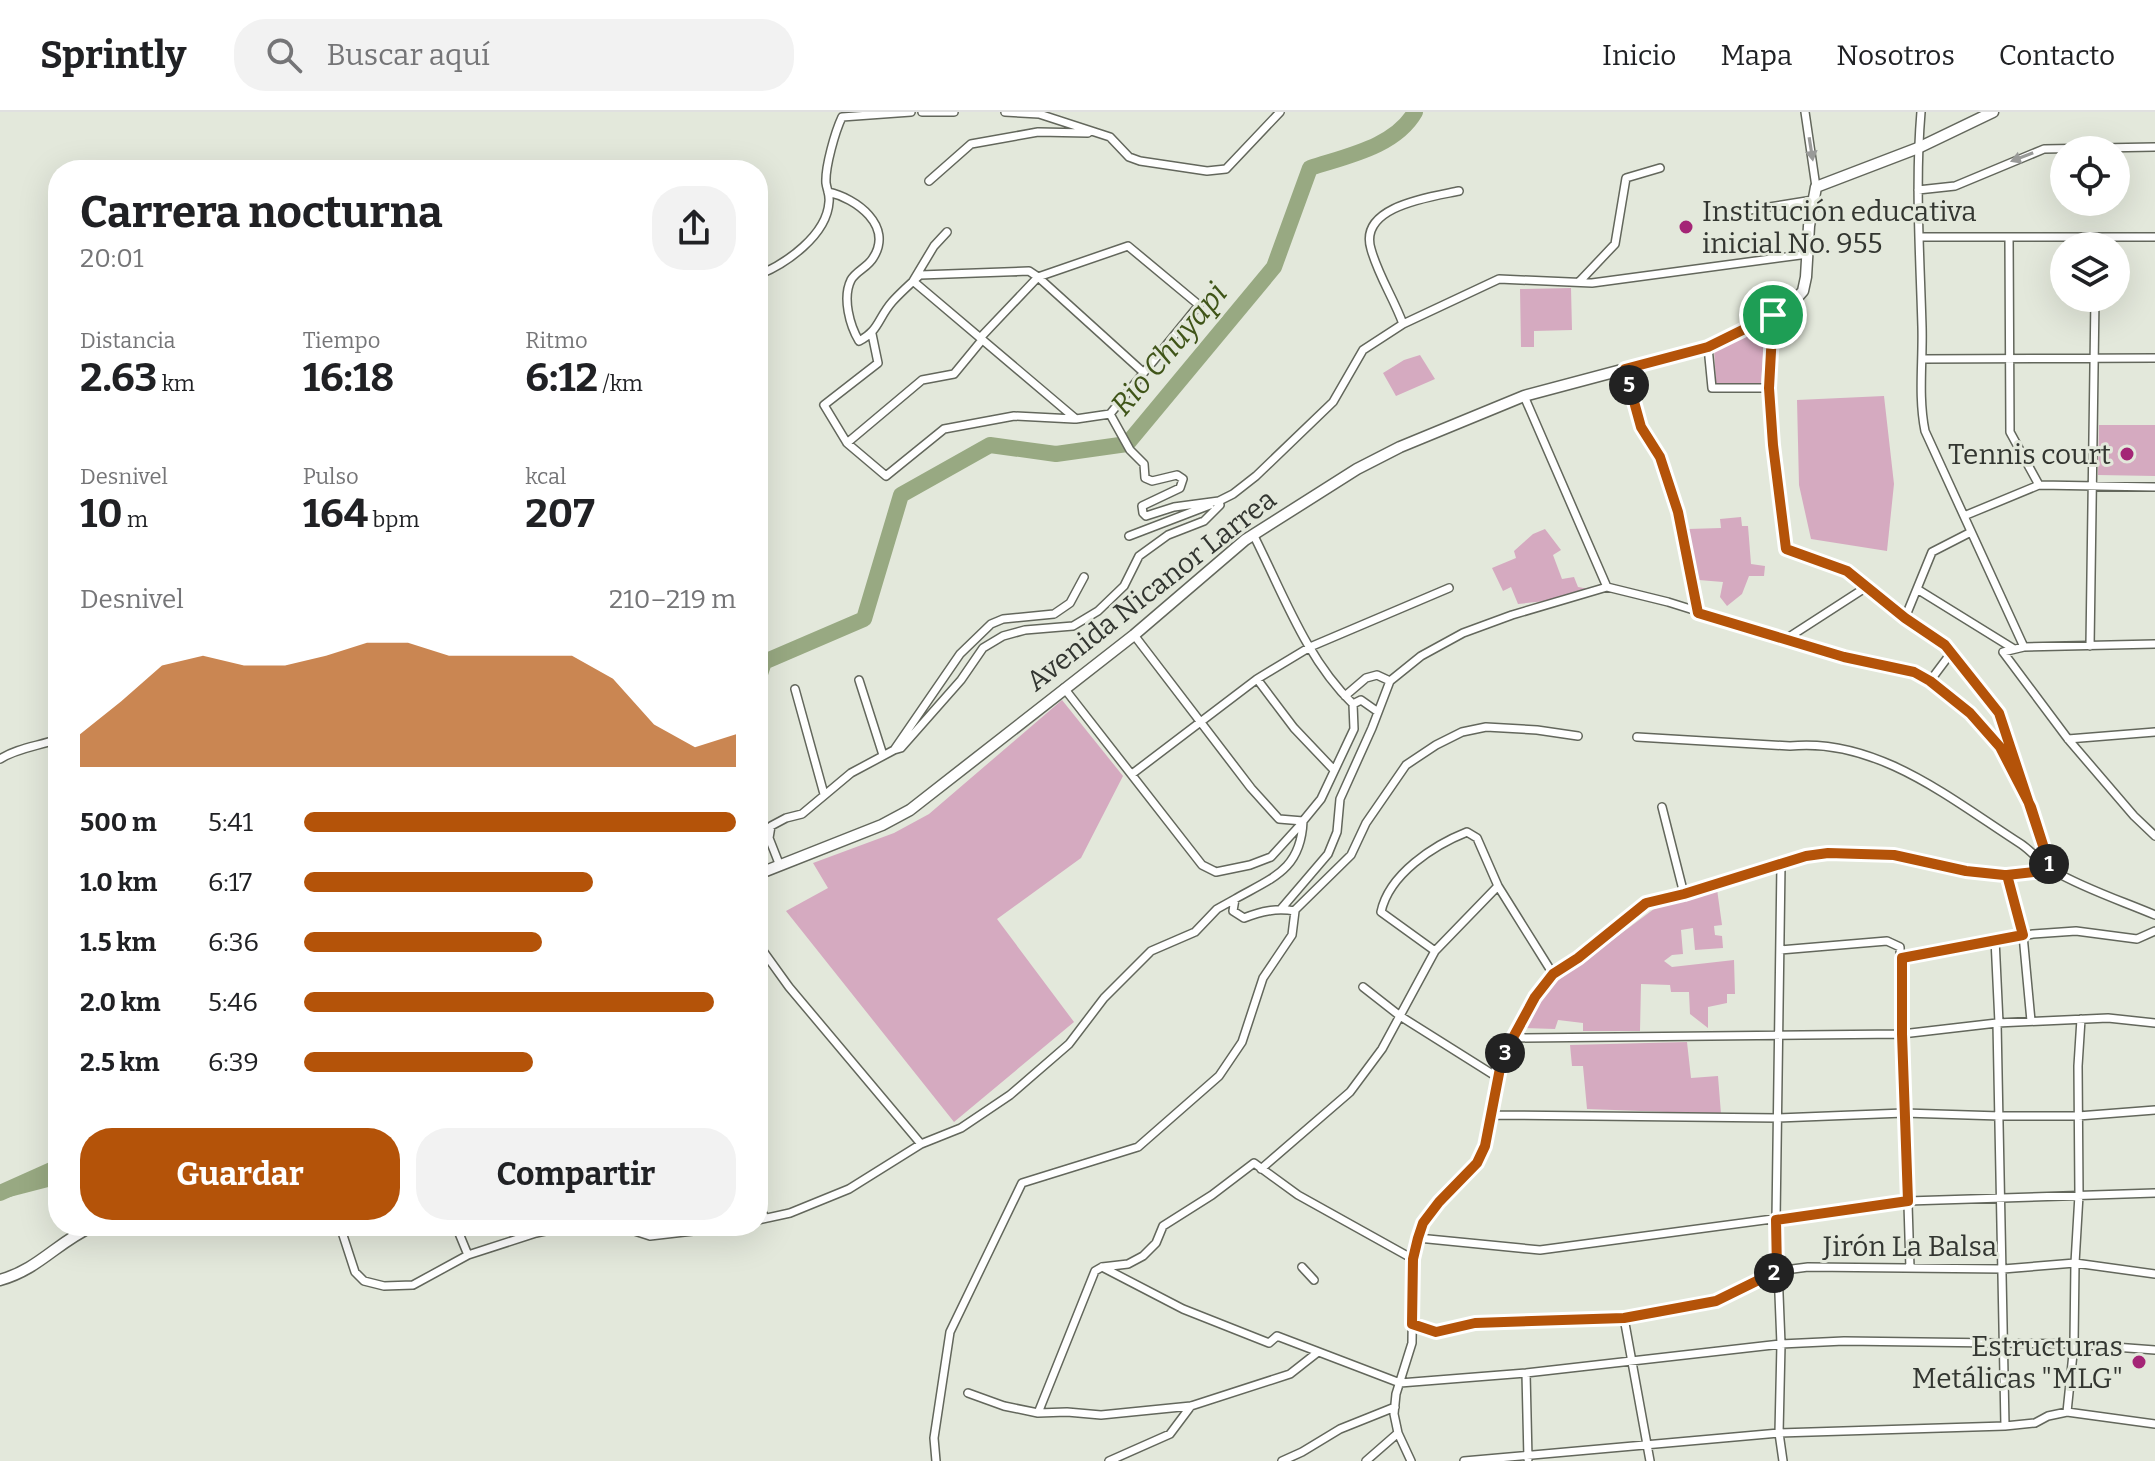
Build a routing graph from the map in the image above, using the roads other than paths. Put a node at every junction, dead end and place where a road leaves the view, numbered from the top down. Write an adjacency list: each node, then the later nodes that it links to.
1 (911, 112): 17 (street)
2 (922, 112): 3 (street)
3 (954, 112)
4 (1005, 112): 9 (street)
5 (1280, 112): 9 (street)
6 (1805, 112): 14 (street, one-way to 14)
7 (1921, 112): 11 (street)
8 (1993, 112): 11 (main road)
9 (1098, 134): 13 (street)
10 (2155, 147): 15 (street, one-way to 15)
11 (1918, 148): 14 (main road); 15 (street)
12 (1660, 168): 30 (street)
13 (929, 181)
14 (1816, 187): 18 (main road, Avenida Nicanor Larrea)
15 (1918, 190): 21 (street)
16 (1459, 191): 33 (street)
17 (828, 192): 27 (street); 34 (street)
18 (1813, 200): 19 (street); 26 (main road, Avenida Nicanor Larrea)
19 (1731, 213)
20 (947, 232): 29 (street)
21 (1921, 237): 22 (street); 39 (street)
22 (2009, 237): 24 (street); 37 (street)
23 (2155, 237): 25 (street)
24 (2050, 239)
25 (2130, 239)
26 (1808, 254): 30 (street); 32 (main road, Avenida Nicanor Larrea)
27 (768, 271)
28 (1038, 277): 29 (street); 35 (street); 42 (street); 42 (street)
29 (913, 281): 34 (street); 35 (street)
30 (1579, 282): 33 (street)
31 (2095, 312): 40 (street)
32 (1773, 315): 36 (main road, Avenida Nicanor Larrea); 43 (street)
33 (1403, 324): 51 (street)
34 (872, 334): 47 (street)
35 (981, 339): 46 (street); 47 (street)
36 (1708, 347): 41 (main road, Avenida Nicanor Larrea); 43 (street)
37 (2009, 358): 39 (street); 40 (street); 48 (street)
38 (2155, 358): 40 (street)
39 (1923, 359): 52 (street)
40 (2094, 360): 49 (street)
41 (1625, 369): 44 (main road, Avenida Nicanor Larrea); 61 (street)
42 (1143, 372): 45 (street)
43 (1769, 388): 57 (street)
44 (1524, 396): 54 (main road, Avenida Nicanor Larrea); 58 (street)
45 (1110, 414): 46 (street); 51 (street)
46 (1076, 419): 47 (street)
47 (847, 443)
48 (2039, 485): 49 (street); 52 (street)
49 (2093, 487): 50 (street); 66 (street)
50 (2155, 487)
51 (1219, 501): 55 (street); 86 (street)
52 (1964, 516): 53 (street)
53 (1971, 532): 60 (street); 68 (street)
54 (1253, 534): 63 (main road, Avenida Nicanor Larrea); 67 (street)
55 (1129, 536)
56 (1084, 577): 86 (street)
57 (1868, 586): 62 (street); 64 (street)
58 (1607, 587): 61 (street); 73 (street)
59 (1449, 588): 67 (street)
60 (1917, 589): 62 (street); 69 (street)
61 (1698, 613): 64 (street)
62 (1905, 618): 70 (street)
63 (1134, 635): 75 (main road, Avenida Nicanor Larrea); 80 (street)
64 (1786, 639): 74 (street)
65 (2155, 644): 66 (street)
66 (2090, 646): 68 (street)
67 (1310, 647): 71 (street); 77 (street)
68 (2024, 647): 69 (street)
69 (2014, 649): 84 (street)
70 (1951, 653): 74 (street); 93 (street)
71 (1257, 679): 80 (street); 89 (street)
72 (859, 680): 87 (street)
73 (1390, 681): 77 (street); 79 (street)
74 (1930, 681): 93 (street)
75 (1064, 687): 90 (street); 97 (main road, Avenida Nicanor Larrea)
76 (795, 689): 91 (street)
77 (1345, 696): 78 (street)
78 (1353, 704): 79 (street); 89 (street)
79 (1378, 712): 104 (street)
80 (1201, 720): 90 (street); 94 (street)
81 (2155, 732): 84 (street)
82 (1578, 736): 105 (street)
83 (1637, 737): 99 (street)
84 (2068, 739): 95 (street)
85 (48, 743): 88 (street)
86 (894, 750): 87 (street)
87 (883, 755): 91 (street)
88 (0, 759)
89 (1333, 769): 94 (street)
90 (1132, 774): 94 (street)
91 (824, 794): 97 (street)
92 (1662, 807): 102 (street)
93 (2031, 807): 99 (street)
94 (1303, 821): 103 (street)
95 (2155, 836)
96 (1781, 864): 100 (street); 102 (street); 110 (street)
97 (780, 866): 98 (main road, Avenida Nicanor Larrea)
98 (768, 870)
99 (2051, 870): 100 (street); 106 (street)
100 (2007, 875): 108 (street)
101 (1498, 886): 111 (street); 111 (street); 114 (street)
102 (1684, 894): 114 (street)
103 (1235, 899): 104 (street); 131 (street)
104 (1281, 909): 105 (street)
105 (1295, 910): 176 (street)
106 (2155, 915)
107 (2155, 931): 108 (street)
108 (2023, 935): 109 (street); 118 (street)
109 (1995, 939): 113 (street); 119 (street)
110 (1780, 950): 113 (street); 122 (street)
111 (1435, 951): 116 (street)
112 (768, 958): 131 (street)
113 (1902, 958): 121 (street)
114 (1553, 974): 123 (street)
115 (1363, 987): 116 (street)
116 (1400, 1016): 124 (street); 132 (street)
117 (2081, 1019): 118 (street); 120 (street); 129 (street)
118 (2031, 1021): 119 (street)
119 (1998, 1023): 121 (street); 128 (street)
120 (2155, 1023)
121 (1902, 1034): 122 (street); 126 (street)
122 (1778, 1036): 123 (street); 130 (street)
123 (1512, 1038): 124 (street)
124 (1497, 1077): 127 (street)
125 (2155, 1110): 129 (street)
126 (1904, 1113): 128 (street); 130 (street); 136 (street)
127 (1491, 1115): 130 (street); 143 (street)
128 (2000, 1116): 129 (street); 135 (street)
129 (2078, 1116): 134 (street)
130 (1778, 1118): 138 (street)
131 (921, 1144): 137 (street)
132 (1261, 1169): 145 (street); 147 (street)
133 (2155, 1193): 134 (street)
134 (2079, 1195): 135 (street); 146 (street)
135 (2000, 1198): 136 (street); 150 (street)
136 (1908, 1201): 138 (street); 149 (street)
137 (768, 1218)
138 (1776, 1220): 143 (street); 151 (street)
139 (71, 1236): 153 (main road)
140 (343, 1236): 144 (street)
141 (460, 1236): 144 (street)
142 (527, 1236): 144 (street)
143 (1418, 1238): 145 (street)
144 (468, 1255)
145 (1413, 1259): 156 (street)
146 (2075, 1263): 150 (street, Jirón La Balsa); 152 (street, Jirón La Balsa); 159 (street)
147 (1102, 1267): 161 (street); 169 (street)
148 (1302, 1267): 154 (street)
149 (1910, 1268): 150 (street, Jirón La Balsa); 151 (street, Jirón La Balsa)
150 (2003, 1269): 157 (street)
151 (1777, 1271): 155 (street, Jirón La Balsa); 158 (street)
152 (2155, 1274)
153 (0, 1280)
154 (1314, 1280)
155 (1624, 1318): 156 (street, Jirón La Balsa); 162 (street)
156 (1412, 1324): 164 (street)
157 (2005, 1342): 158 (street); 159 (street); 171 (street)
158 (1781, 1344): 162 (street); 173 (street)
159 (2074, 1344): 160 (street); 168 (street)
160 (2155, 1350)
161 (1318, 1352): 164 (street); 166 (street)
162 (1634, 1361): 163 (street); 174 (street)
163 (1526, 1373): 164 (street); 175 (street)
164 (1400, 1383): 167 (street)
165 (968, 1393): 169 (street)
166 (1191, 1406): 169 (street); 177 (street)
167 (1395, 1407): 172 (street); 178 (street)
168 (2067, 1412): 170 (street); 171 (street)
169 (1038, 1413)
170 (2155, 1424)
171 (2005, 1426): 173 (street)
172 (1398, 1433): 179 (street); 180 (street)
173 (1779, 1433): 174 (street); 183 (street)
174 (1648, 1443): 175 (street); 182 (street)
175 (1528, 1459): 181 (street)
176 (936, 1461)
177 (1109, 1461)
178 (1282, 1461)
179 (1366, 1461)
180 (1411, 1461)
181 (1464, 1461)
182 (1650, 1461)
183 (1783, 1461)

